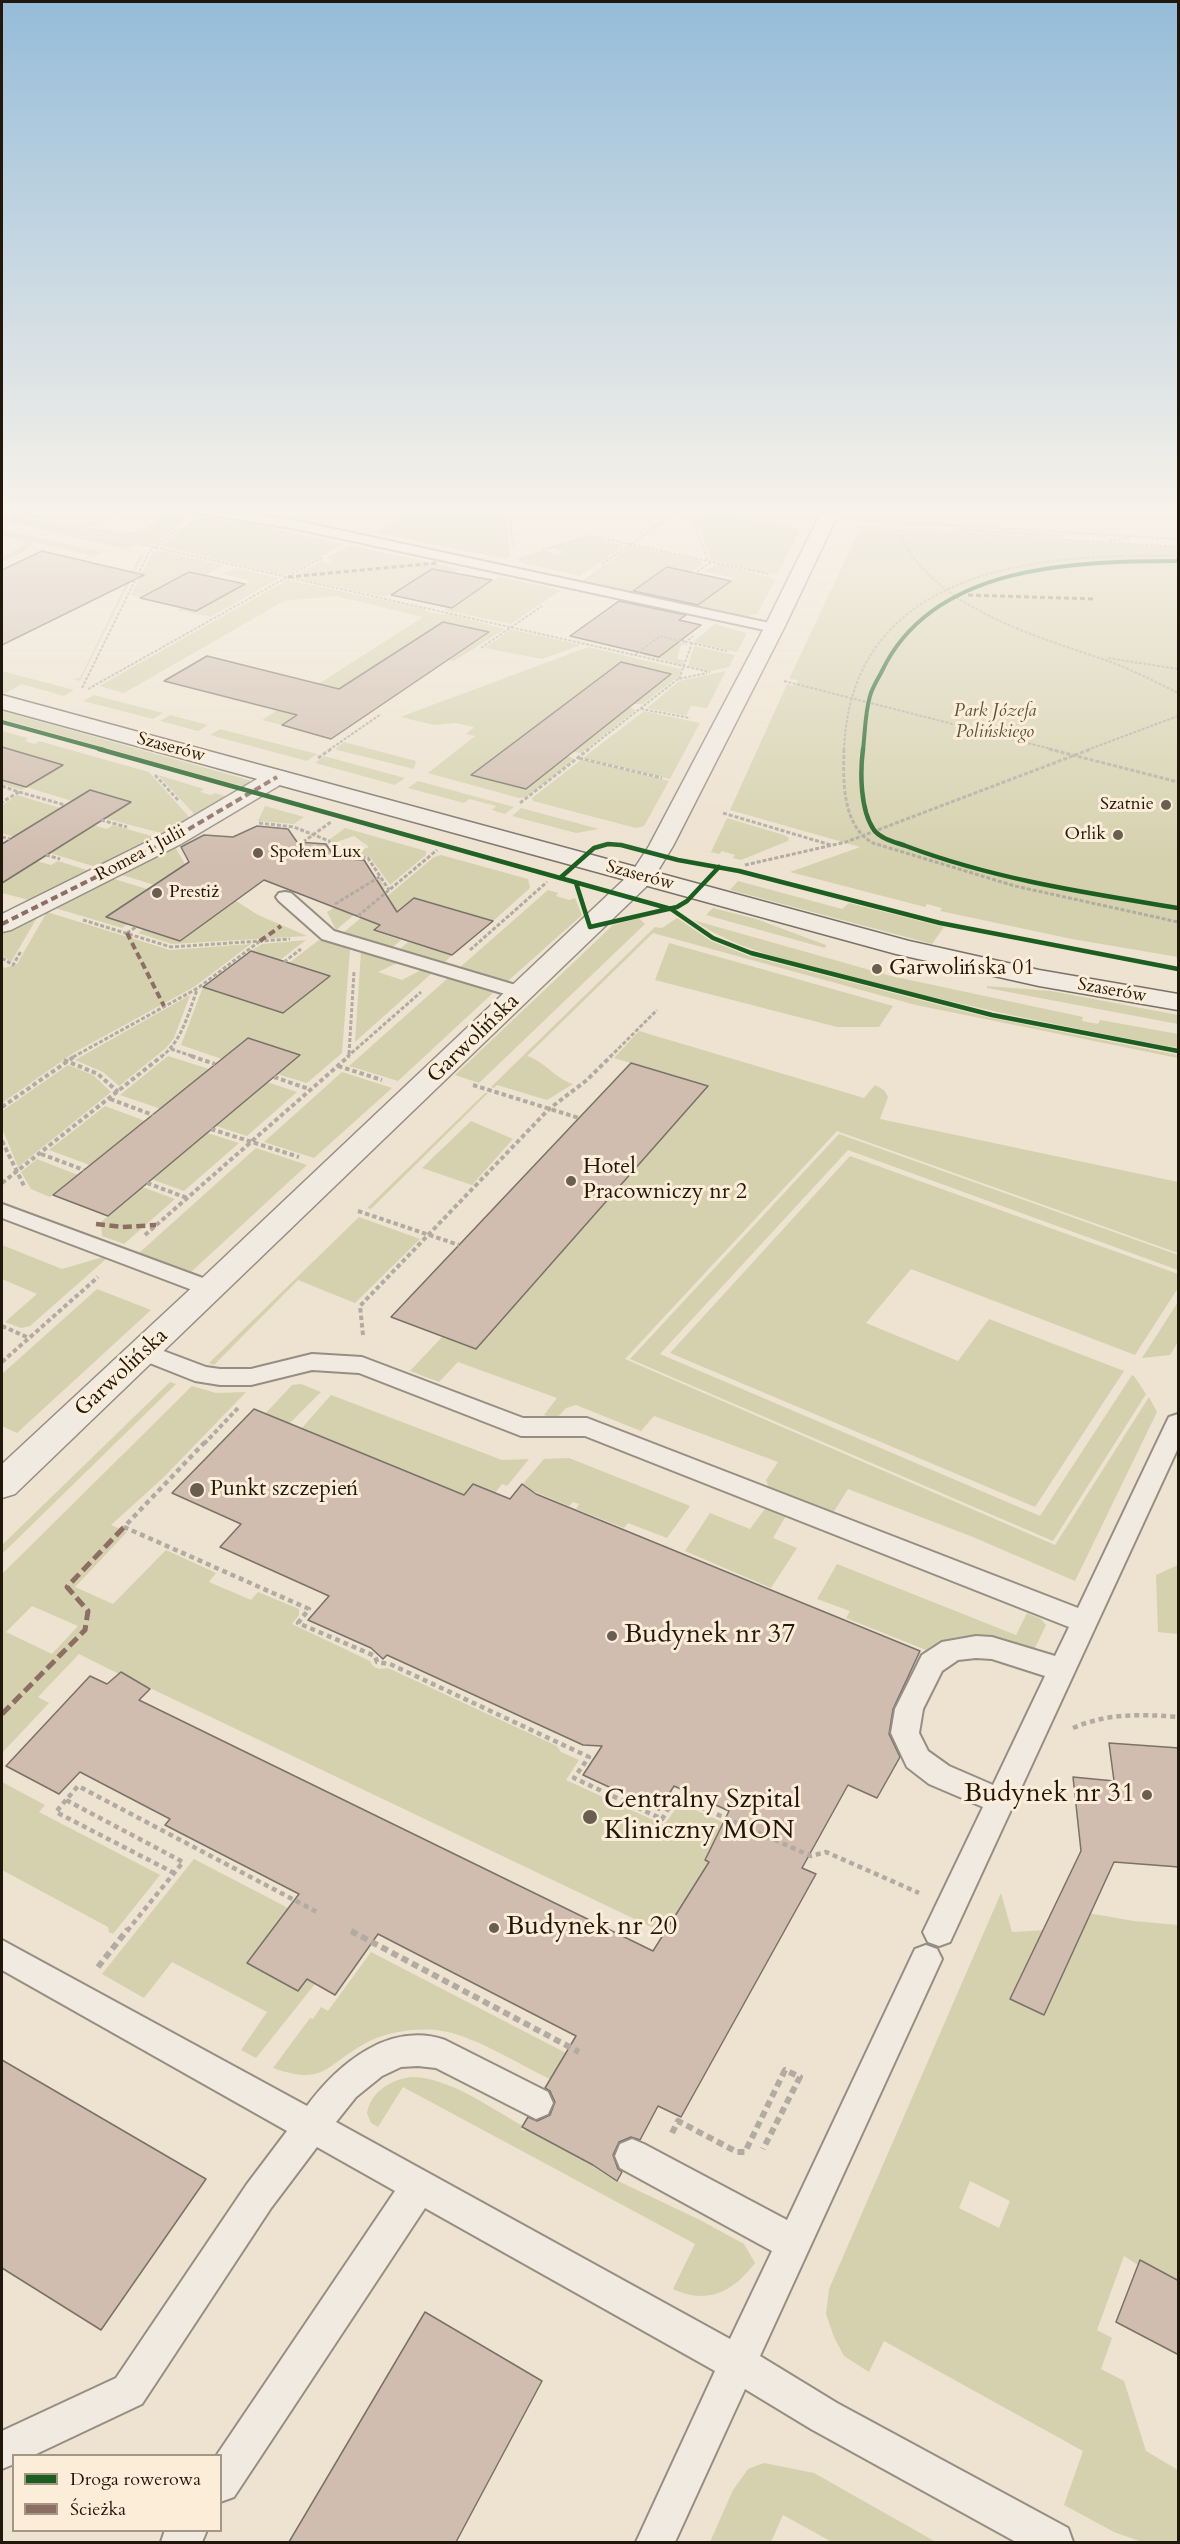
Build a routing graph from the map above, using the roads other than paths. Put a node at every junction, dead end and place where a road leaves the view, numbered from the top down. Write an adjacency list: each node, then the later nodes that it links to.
1 (759, 625): 3 (lane)
2 (776, 625): 3 (street, Garwolińska)
3 (774, 628): 6 (street, Garwolińska)
4 (2, 702): 5 (street, Szaserów)
5 (277, 777): 6 (street, Szaserów); 8 (street, Romea i Julii)
6 (642, 877): 9 (street, Garwolińska); 10 (street, Szaserów)
7 (285, 897): 9 (lane)
8 (2, 924)
9 (522, 993): 12 (street, Garwolińska)
10 (1179, 1002)
11 (2, 1210): 12 (lane)
12 (211, 1289): 13 (street, Garwolińska)
13 (145, 1352): 15 (street, Garwolińska); 16 (lane)
14 (1179, 1423): 16 (lane)
15 (2, 1485)
16 (1085, 1622): 17 (lane)
17 (1063, 1670): 18 (lane); 18 (lane)
18 (1000, 1802): 24 (lane)
19 (2, 1954): 21 (lane)
20 (536, 2103): 21 (lane)
21 (313, 2126): 23 (lane); 26 (lane)
22 (632, 2156): 24 (lane)
23 (419, 2186): 25 (lane); 27 (lane)
24 (794, 2243): 25 (lane)
25 (739, 2364): 28 (lane); 29 (lane)
26 (2, 2450)
27 (222, 2480)
28 (656, 2542)
29 (1054, 2542)

